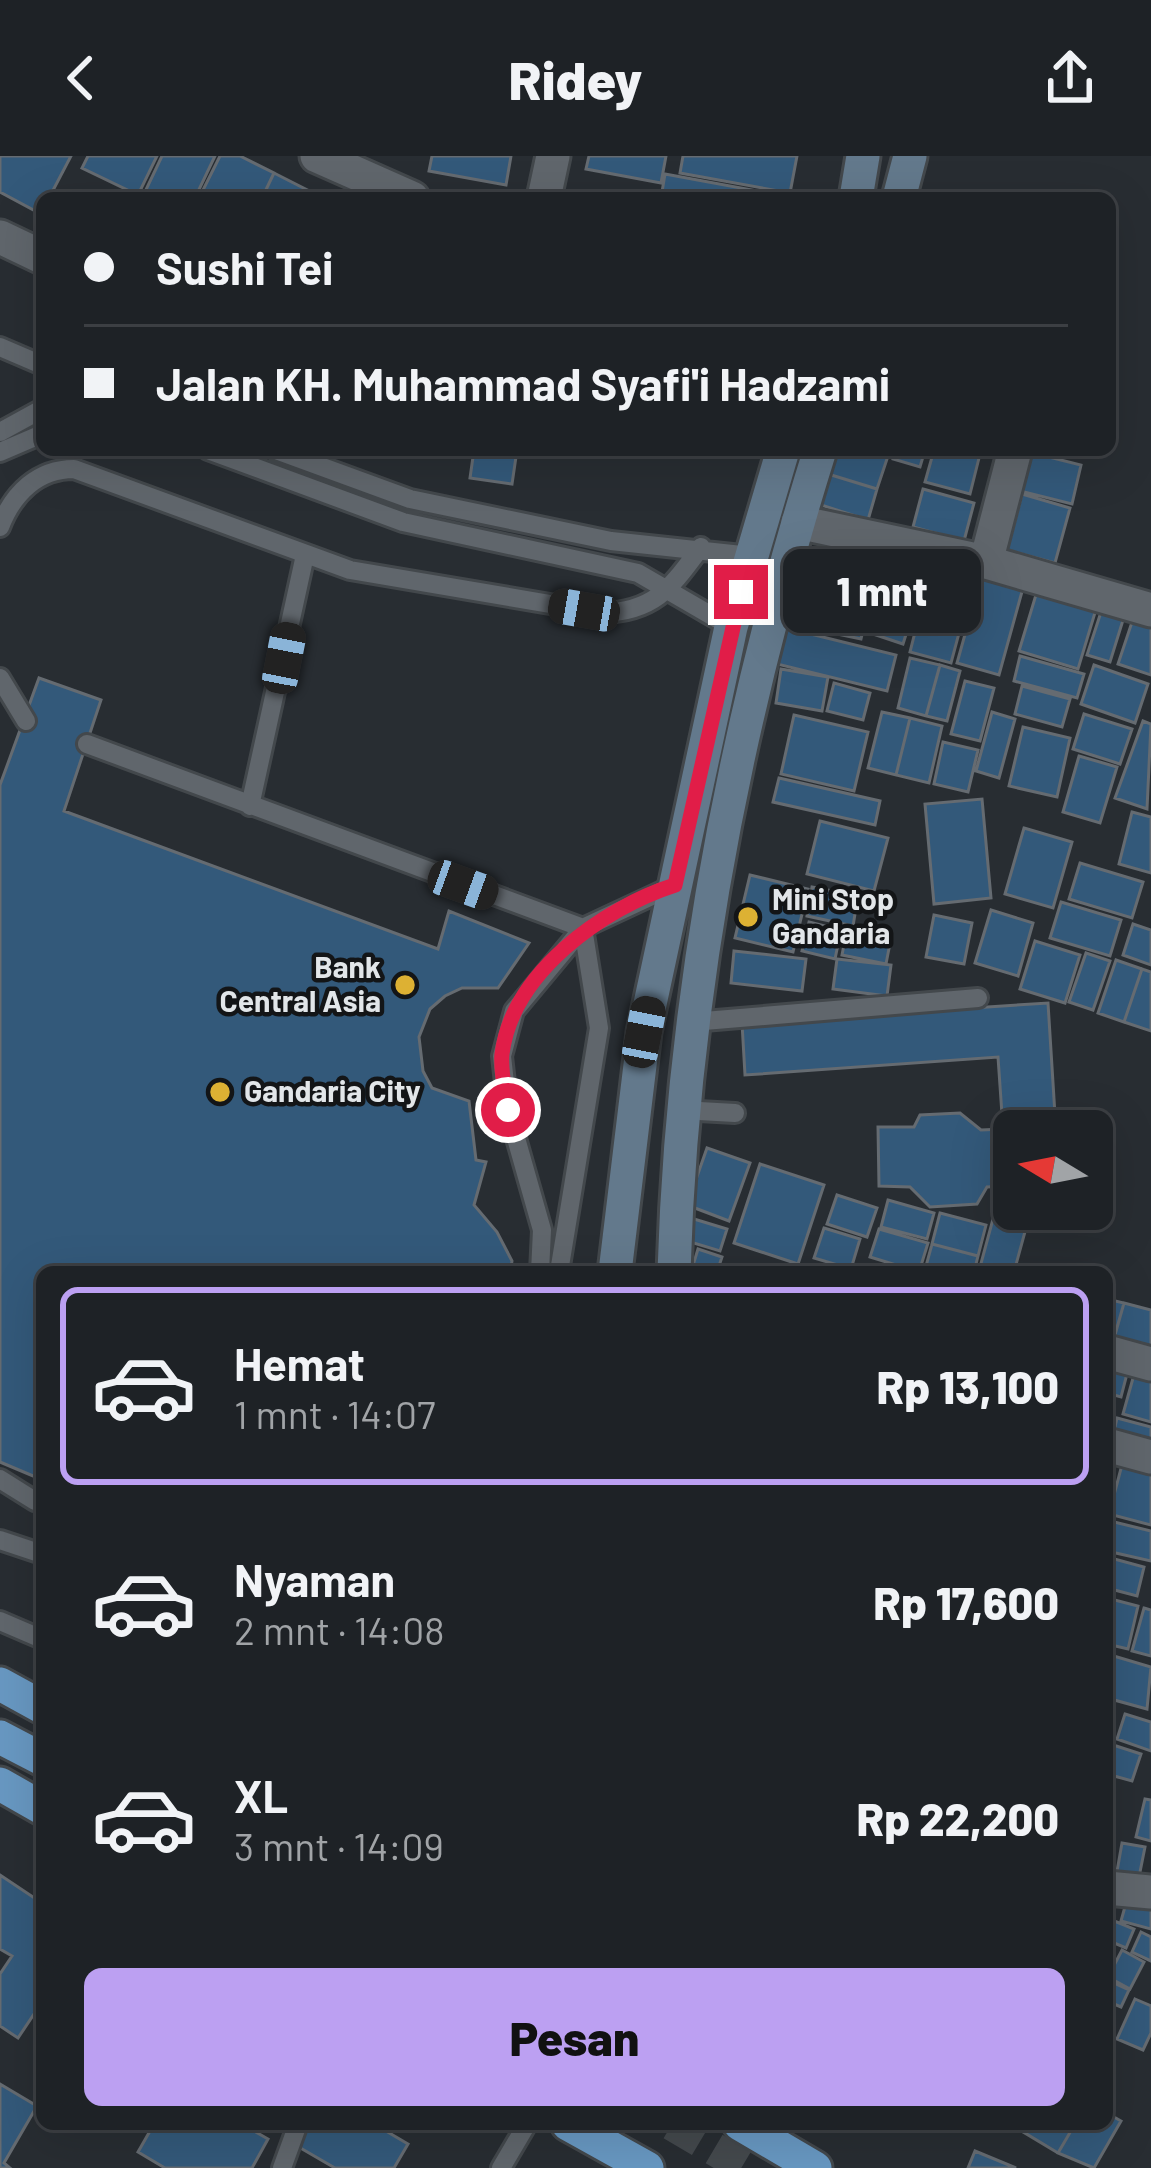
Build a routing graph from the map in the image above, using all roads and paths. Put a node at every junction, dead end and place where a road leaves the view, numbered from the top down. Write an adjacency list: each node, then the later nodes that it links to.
1 (319, 156): 5 (street)
2 (553, 156): 6 (street)
3 (863, 156): 7 (main road)
4 (910, 156): 8 (main road)
5 (399, 192)
6 (545, 192)
7 (857, 192)
8 (901, 192)
9 (0, 237): 10 (street)
10 (36, 254)
11 (0, 347): 12 (lane)
12 (36, 362)
13 (36, 412): 14 (lane)
14 (0, 432)
15 (36, 437): 16 (lane)
16 (0, 452)
17 (224, 456): 28 (lane)
18 (292, 456): 24 (lane)
19 (781, 456): 26 (main road)
20 (818, 456): 22 (main road)
21 (1014, 456): 27 (street)
22 (798, 522): 27 (street); 38 (main road)
23 (0, 527): 25 (lane)
24 (701, 548): 26 (lane); 28 (lane)
25 (305, 555): 28 (lane); 34 (lane)
26 (751, 556): 30 (main road)
27 (986, 562): 29 (street)
28 (669, 590): 30 (lane)
29 (1151, 610)
30 (731, 627): 35 (main road)
31 (0, 678): 32 (lane)
32 (26, 721)
33 (87, 744): 34 (lane)
34 (250, 806): 36 (lane)
35 (675, 885): 36 (lane); 41 (main road)
36 (583, 928): 42 (lane); 43 (lane)
37 (978, 998): 38 (lane)
38 (692, 1022): 40 (main road)
39 (735, 1113): 40 (lane)
40 (679, 1122): 41 (main road); 45 (main road)
41 (631, 1136): 44 (main road)
42 (540, 1266)
43 (560, 1266)
44 (616, 1266)
45 (674, 1266)
46 (1113, 1354): 47 (street)
47 (1151, 1364)
48 (1113, 1447): 49 (street)
49 (1151, 1457)
50 (0, 1479): 51 (lane)
51 (0, 1501)
52 (2, 1540): 53 (lane)
53 (36, 1552)
54 (0, 1621): 55 (lane)
55 (36, 1636)
56 (0, 1684): 57 (highway)
57 (36, 1704)
58 (0, 1737): 59 (highway)
59 (36, 1756)
60 (0, 1784): 61 (highway)
61 (36, 1805)
62 (1113, 1889): 63 (street)
63 (1151, 1892)
64 (296, 2130): 70 (lane)
65 (523, 2130): 71 (lane)
66 (581, 2130): 72 (highway)
67 (750, 2130): 69 (highway)
68 (780, 2130): 69 (main road)
69 (814, 2167)
70 (282, 2168)
71 (501, 2168)
72 (647, 2168)

